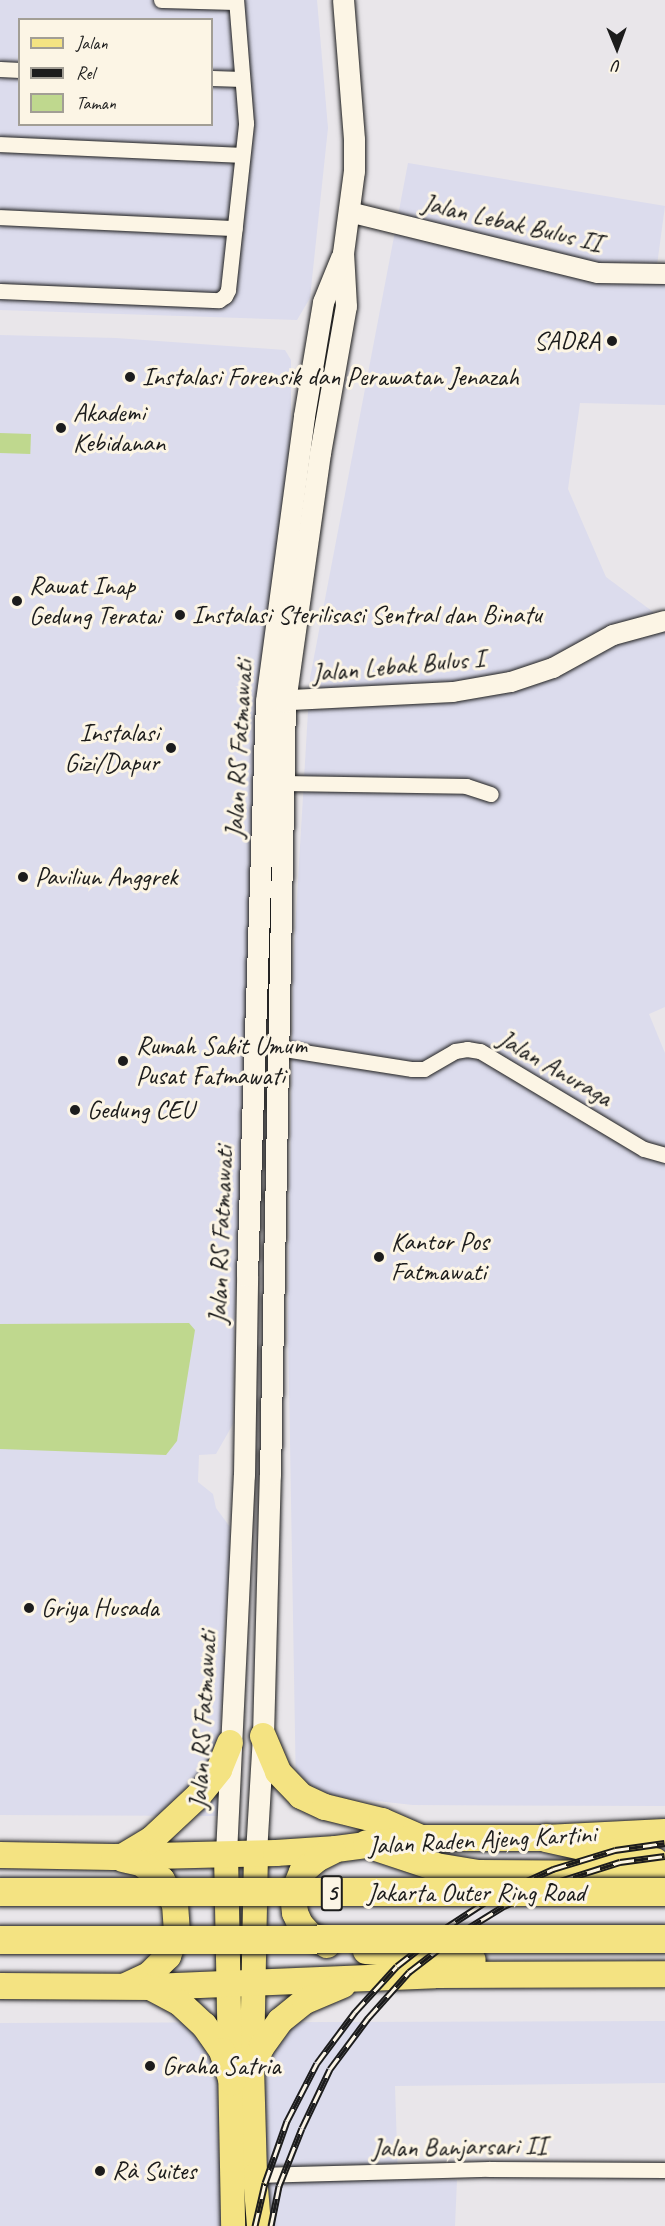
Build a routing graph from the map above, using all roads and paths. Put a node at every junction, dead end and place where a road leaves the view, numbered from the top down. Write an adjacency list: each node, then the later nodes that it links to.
1 (161, 0): 3 (street)
2 (343, 0): 10 (main road, Jalan RS Fatmawati)
3 (236, 1): 7 (street)
4 (0, 69): 5 (street)
5 (18, 70)
6 (213, 78): 7 (street)
7 (242, 79): 9 (street)
8 (0, 144): 9 (street)
9 (242, 155): 12 (street)
10 (349, 212): 13 (main road, Jalan RS Fatmawati); 14 (street, Jalan Lebak Bulus II)
11 (0, 218): 12 (street)
12 (235, 228): 15 (street)
13 (343, 253): 16 (main road, Jalan RS Fatmawati); 17 (main road, Jalan RS Fatmawati)
14 (665, 274)
15 (0, 291)
16 (309, 389): 17 (main road); 18 (main road, Jalan RS Fatmawati)
17 (330, 393): 18 (main road, Jalan RS Fatmawati)
18 (315, 418): 20 (main road, Jalan RS Fatmawati)
19 (665, 621): 20 (street, Jalan Lebak Bulus I)
20 (276, 701): 21 (main road, Jalan RS Fatmawati); 25 (main road, Jalan RS Fatmawati)
21 (283, 783): 22 (street); 23 (main road, Jalan RS Fatmawati)
22 (491, 794)
23 (278, 1048): 24 (street, Jalan Anuraga); 26 (main road, Jalan RS Fatmawati)
24 (665, 1155)
25 (247, 1276): 26 (main road); 28 (main road, Jalan RS Fatmawati)
26 (273, 1276): 27 (main road, Jalan RS Fatmawati)
27 (262, 1736): 30 (highway); 34 (main road, Jalan RS Fatmawati)
28 (230, 1743): 35 (main road, Jalan RS Fatmawati); 37 (highway)
29 (665, 1832): 31 (highway, Jalan Raden Ajeng Kartini)
30 (420, 1838): 31 (highway, Jalan Raden Ajeng Kartini); 32 (highway, Jalan Raden Ajeng Kartini)
31 (546, 1838): 38 (highway)
32 (367, 1844): 33 (highway, Jalan Raden Ajeng Kartini); 39 (highway)
33 (336, 1850): 34 (highway, Jalan Raden Ajeng Kartini); 44 (highway)
34 (256, 1853): 35 (highway, Jalan Raden Ajeng Kartini); 46 (main road, Jalan RS Fatmawati)
35 (226, 1854): 37 (highway, Jalan Raden Ajeng Kartini); 46 (main road, Jalan RS Fatmawati)
36 (0, 1855): 37 (highway)
37 (119, 1856): 48 (highway)
38 (665, 1863)
39 (665, 1870)
40 (0, 1892): 41 (highway, Jakarta Outer Ring Road / 5, bridge)
41 (665, 1892)
42 (665, 1939): 43 (highway, Jakarta Outer Ring Road / 5, bridge)
43 (0, 1940)
44 (660, 1974): 45 (highway)
45 (372, 1978): 46 (highway); 50 (highway)
46 (242, 1983): 49 (highway); 50 (main road, Jalan RS Fatmawati)
47 (0, 1986): 48 (highway)
48 (122, 1987): 49 (highway)
49 (152, 1988): 50 (highway)
50 (242, 2074): 52 (main road, Jalan RS Fatmawati); 53 (main road, Jalan RS Fatmawati)
51 (665, 2170): 52 (street, Jalan Banjarsari II)
52 (255, 2175): 54 (main road, Jalan RS Fatmawati)
53 (233, 2226)
54 (259, 2226)

